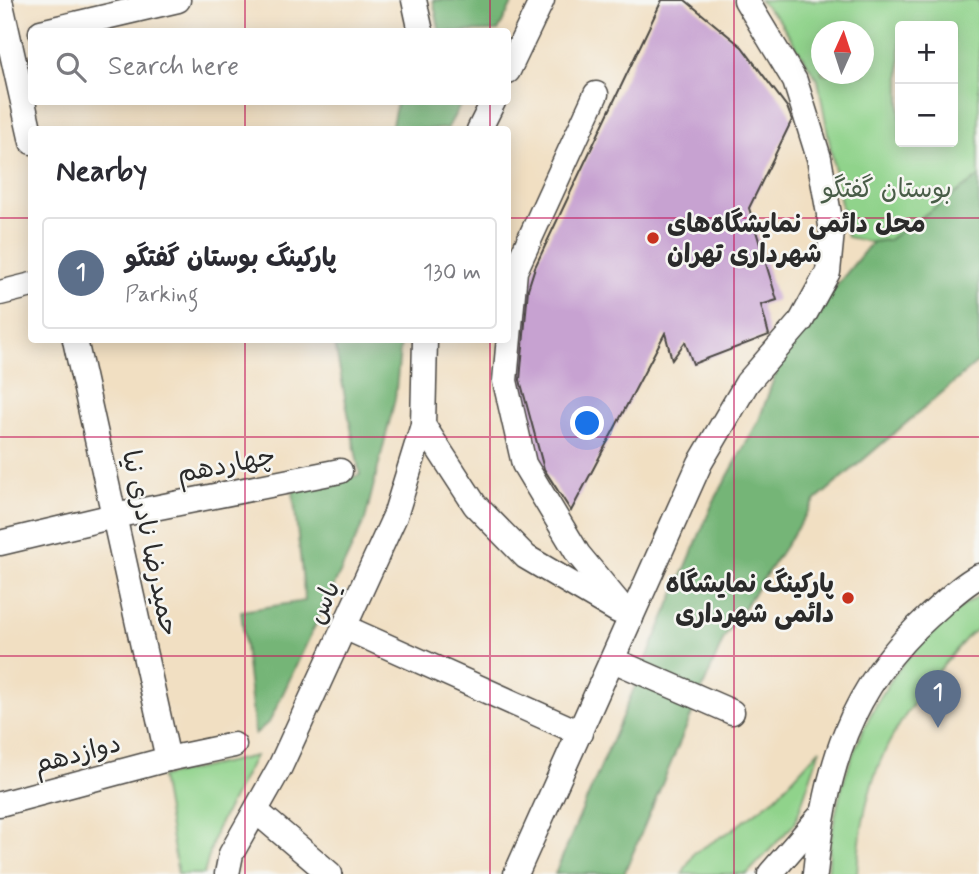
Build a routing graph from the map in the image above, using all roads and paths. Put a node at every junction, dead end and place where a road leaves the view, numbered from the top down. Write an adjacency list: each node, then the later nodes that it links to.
1 (0, 0): 8 (street)
2 (178, 0): 6 (street)
3 (414, 0): 7 (street)
4 (542, 0): 9 (street)
5 (746, 0): 25 (street)
6 (58, 28)
7 (420, 28)
8 (13, 38): 12 (street)
9 (511, 65)
10 (596, 94): 16 (street)
11 (492, 105): 13 (street)
12 (29, 126)
13 (481, 126)
14 (28, 286): 15 (street)
15 (0, 293)
16 (511, 315)
17 (76, 343): 22 (street, حمیدرضا نادری نیا)
18 (425, 343): 20 (street, یاس)
19 (508, 343): 25 (street)
20 (423, 425): 25 (street); 26 (street, یاس)
21 (340, 471): 22 (street, چهاردهم)
22 (114, 516): 23 (street, چهاردهم); 31 (street, حمیدرضا نادری نیا)
23 (0, 543)
24 (979, 576): 34 (street)
25 (631, 618): 27 (street)
26 (344, 627): 29 (street); 33 (street, یاس)
27 (613, 660): 28 (street); 29 (street)
28 (732, 712)
29 (580, 733): 37 (street)
30 (234, 745): 31 (street, دوازدهم)
31 (168, 759): 32 (street, دوازدهم)
32 (0, 804)
33 (256, 811): 35 (street, یاس); 36 (street)
34 (821, 815): 38 (street); 39 (street)
35 (227, 874)
36 (331, 874)
37 (516, 874)
38 (770, 874)
39 (815, 874)

